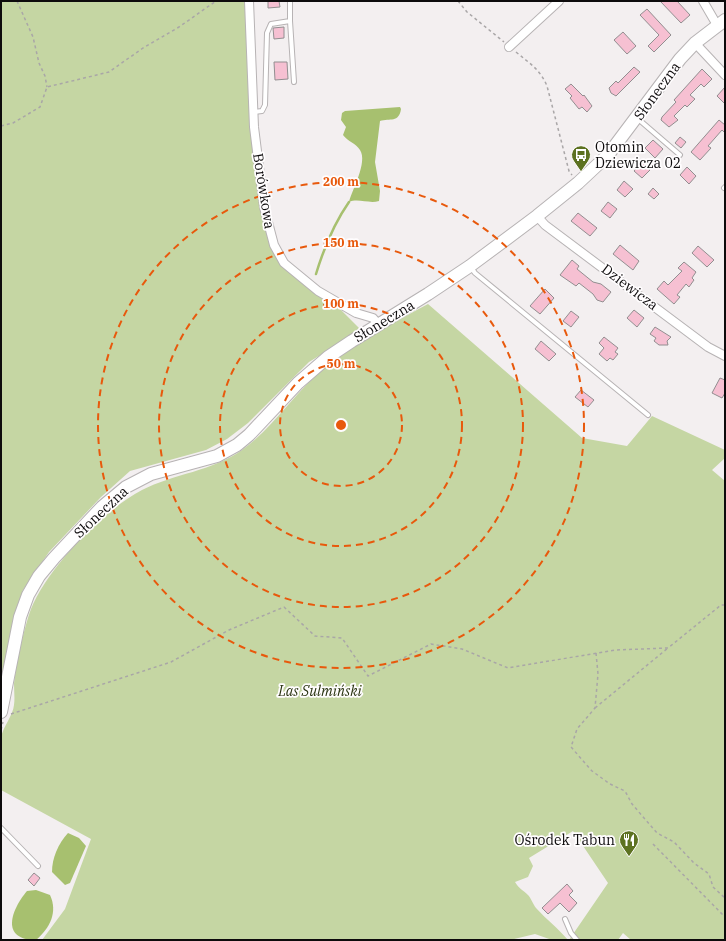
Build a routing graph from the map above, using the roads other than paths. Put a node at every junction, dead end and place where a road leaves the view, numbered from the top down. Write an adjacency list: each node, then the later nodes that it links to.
1 (249, 1): 11 (street, Borówkowa)
2 (290, 1): 5 (lane)
3 (559, 1): 8 (street)
4 (703, 1): 6 (street)
5 (290, 22): 10 (lane); 11 (lane)
6 (721, 22): 7 (street, Słoneczna)
7 (695, 43): 9 (street); 12 (street, Słoneczna)
8 (509, 47)
9 (725, 76)
10 (294, 82)
11 (254, 112): 16 (street, Borówkowa)
12 (637, 118): 13 (lane); 14 (street, Słoneczna)
13 (680, 155)
14 (537, 216): 15 (street, Słoneczna); 17 (street, Dziewicza)
15 (470, 266): 16 (street, Słoneczna); 18 (lane)
16 (379, 325): 19 (street, Słoneczna)
17 (725, 356)
18 (648, 415)
19 (1, 712)
20 (1, 828): 21 (lane)
21 (38, 866)
22 (565, 919): 23 (lane)
23 (577, 940)

